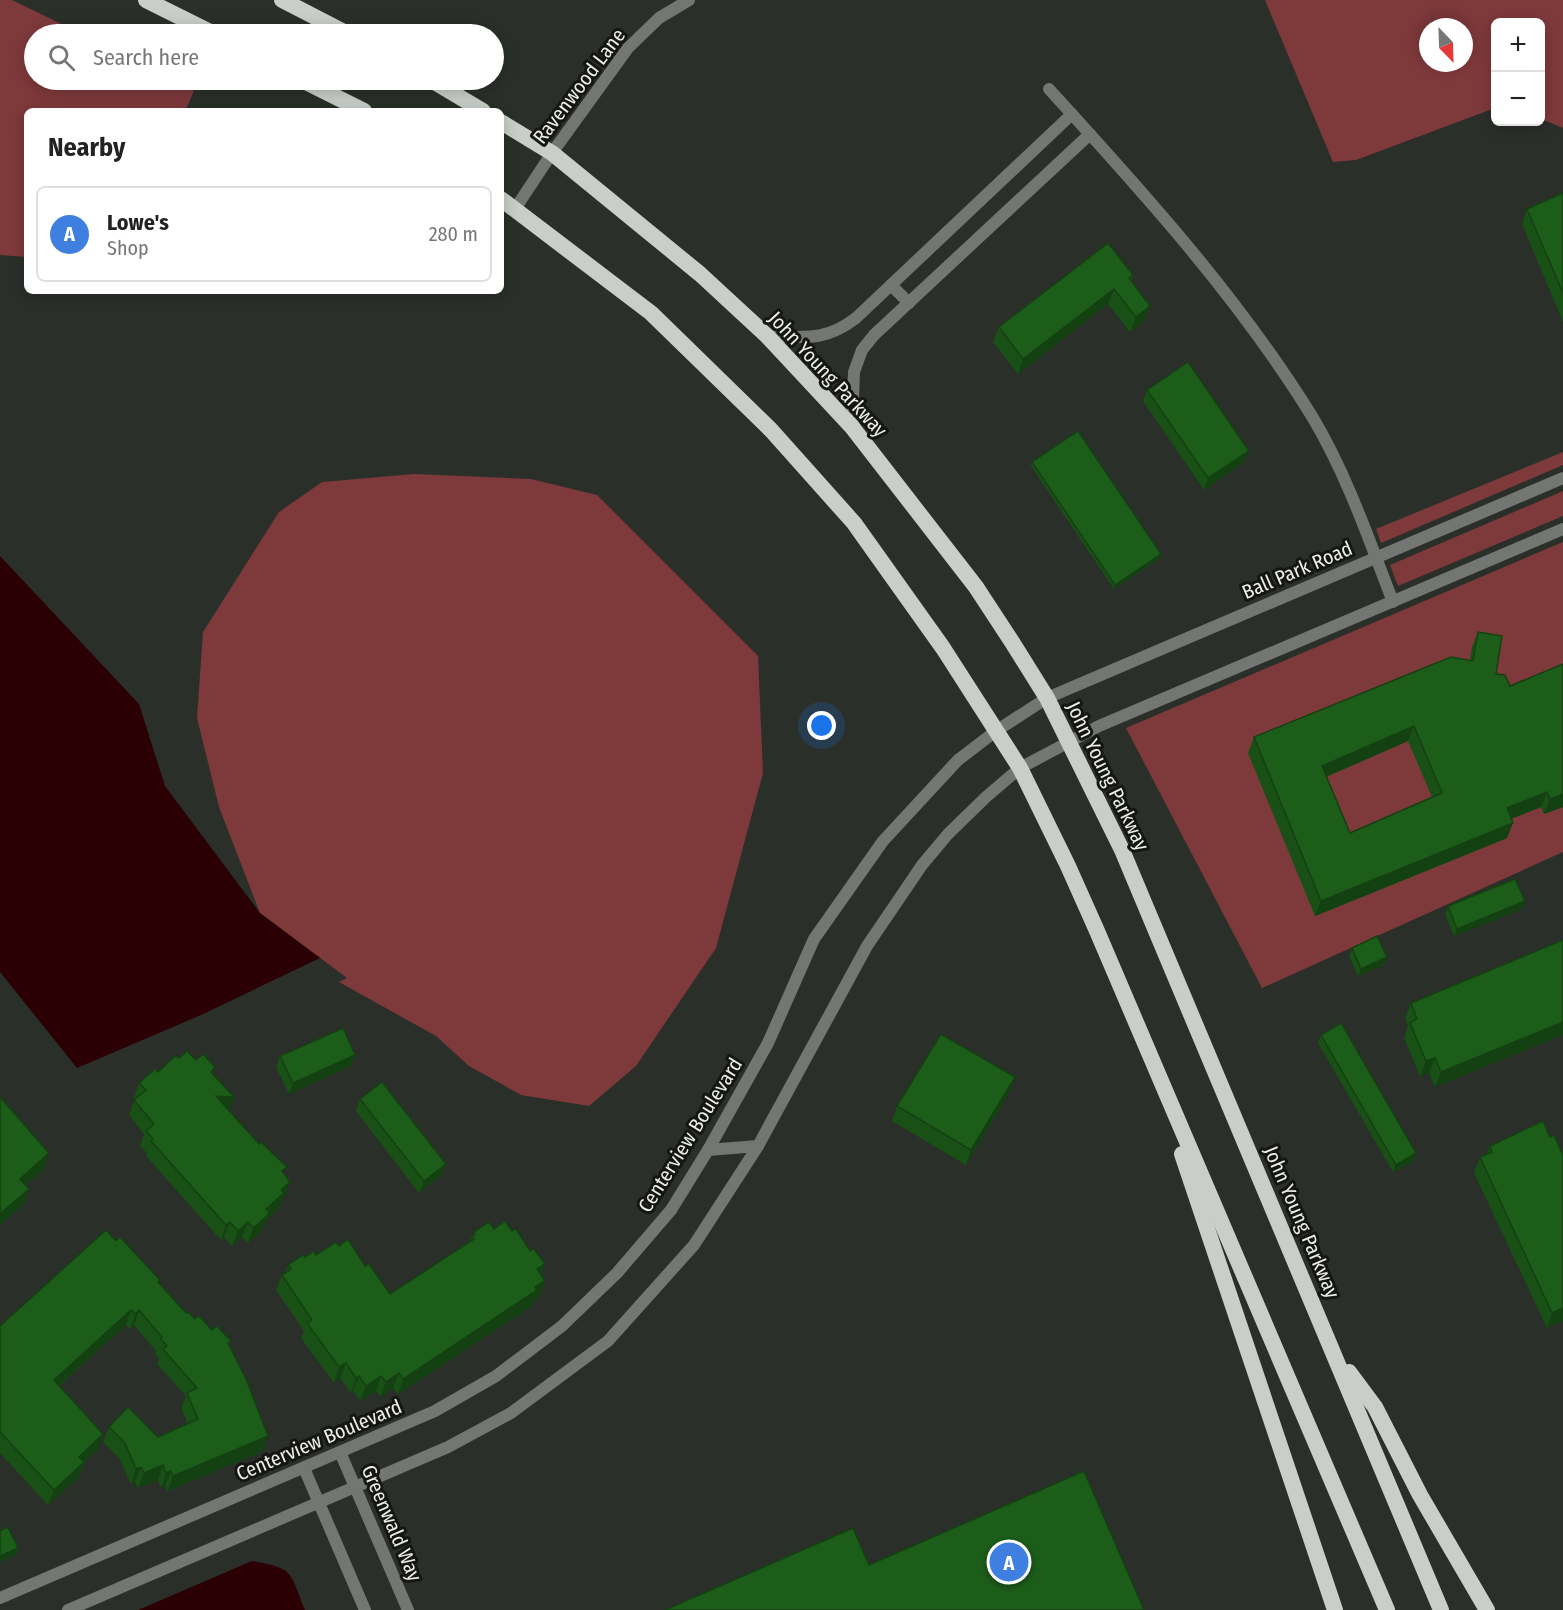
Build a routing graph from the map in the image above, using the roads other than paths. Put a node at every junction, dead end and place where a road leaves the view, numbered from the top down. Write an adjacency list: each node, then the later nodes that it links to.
1 (146, 0): 4 (highway)
2 (282, 0): 5 (highway)
3 (688, 0): 14 (street, Ravenwood Lane)
4 (194, 24)
5 (329, 24)
6 (1049, 89): 11 (street)
7 (322, 90): 9 (highway)
8 (448, 90): 10 (highway)
9 (358, 108)
10 (478, 108)
11 (1072, 114): 13 (street); 16 (street)
12 (504, 124): 14 (highway, John Young Parkway)
13 (1090, 134): 17 (street); 22 (street)
14 (552, 153): 15 (street, Ravenwood Lane); 18 (highway, John Young Parkway)
15 (508, 204): 25 (highway)
16 (891, 285): 17 (street); 18 (street)
17 (909, 303): 19 (street)
18 (767, 336): 19 (highway, John Young Parkway)
19 (852, 427): 24 (highway, John Young Parkway)
20 (1563, 478): 22 (street, Ball Park Road)
21 (1563, 529): 23 (street)
22 (1376, 558): 23 (street); 24 (street, Ball Park Road)
23 (1393, 602): 26 (street)
24 (1047, 699): 25 (street, Centerview Boulevard); 26 (highway, John Young Parkway)
25 (996, 731): 27 (highway); 30 (street, Centerview Boulevard)
26 (1069, 741): 27 (street); 31 (highway, John Young Parkway)
27 (1020, 768): 28 (highway); 29 (street)
28 (1146, 1045): 40 (highway); 41 (highway)
29 (758, 1146): 30 (street); 34 (street)
30 (708, 1150): 32 (street, Centerview Boulevard)
31 (1331, 1346): 42 (highway, John Young Parkway); 43 (highway)
32 (340, 1452): 33 (street, Centerview Boulevard); 34 (street, Greenwald Way)
33 (304, 1468): 35 (street); 36 (street, Centerview Boulevard)
34 (355, 1487): 35 (street); 39 (street, Greenwald Way)
35 (319, 1502): 37 (street); 38 (street)
36 (0, 1598)
37 (68, 1610)
38 (365, 1610)
39 (408, 1610)
40 (1335, 1610)
41 (1387, 1610)
42 (1441, 1610)
43 (1487, 1610)

